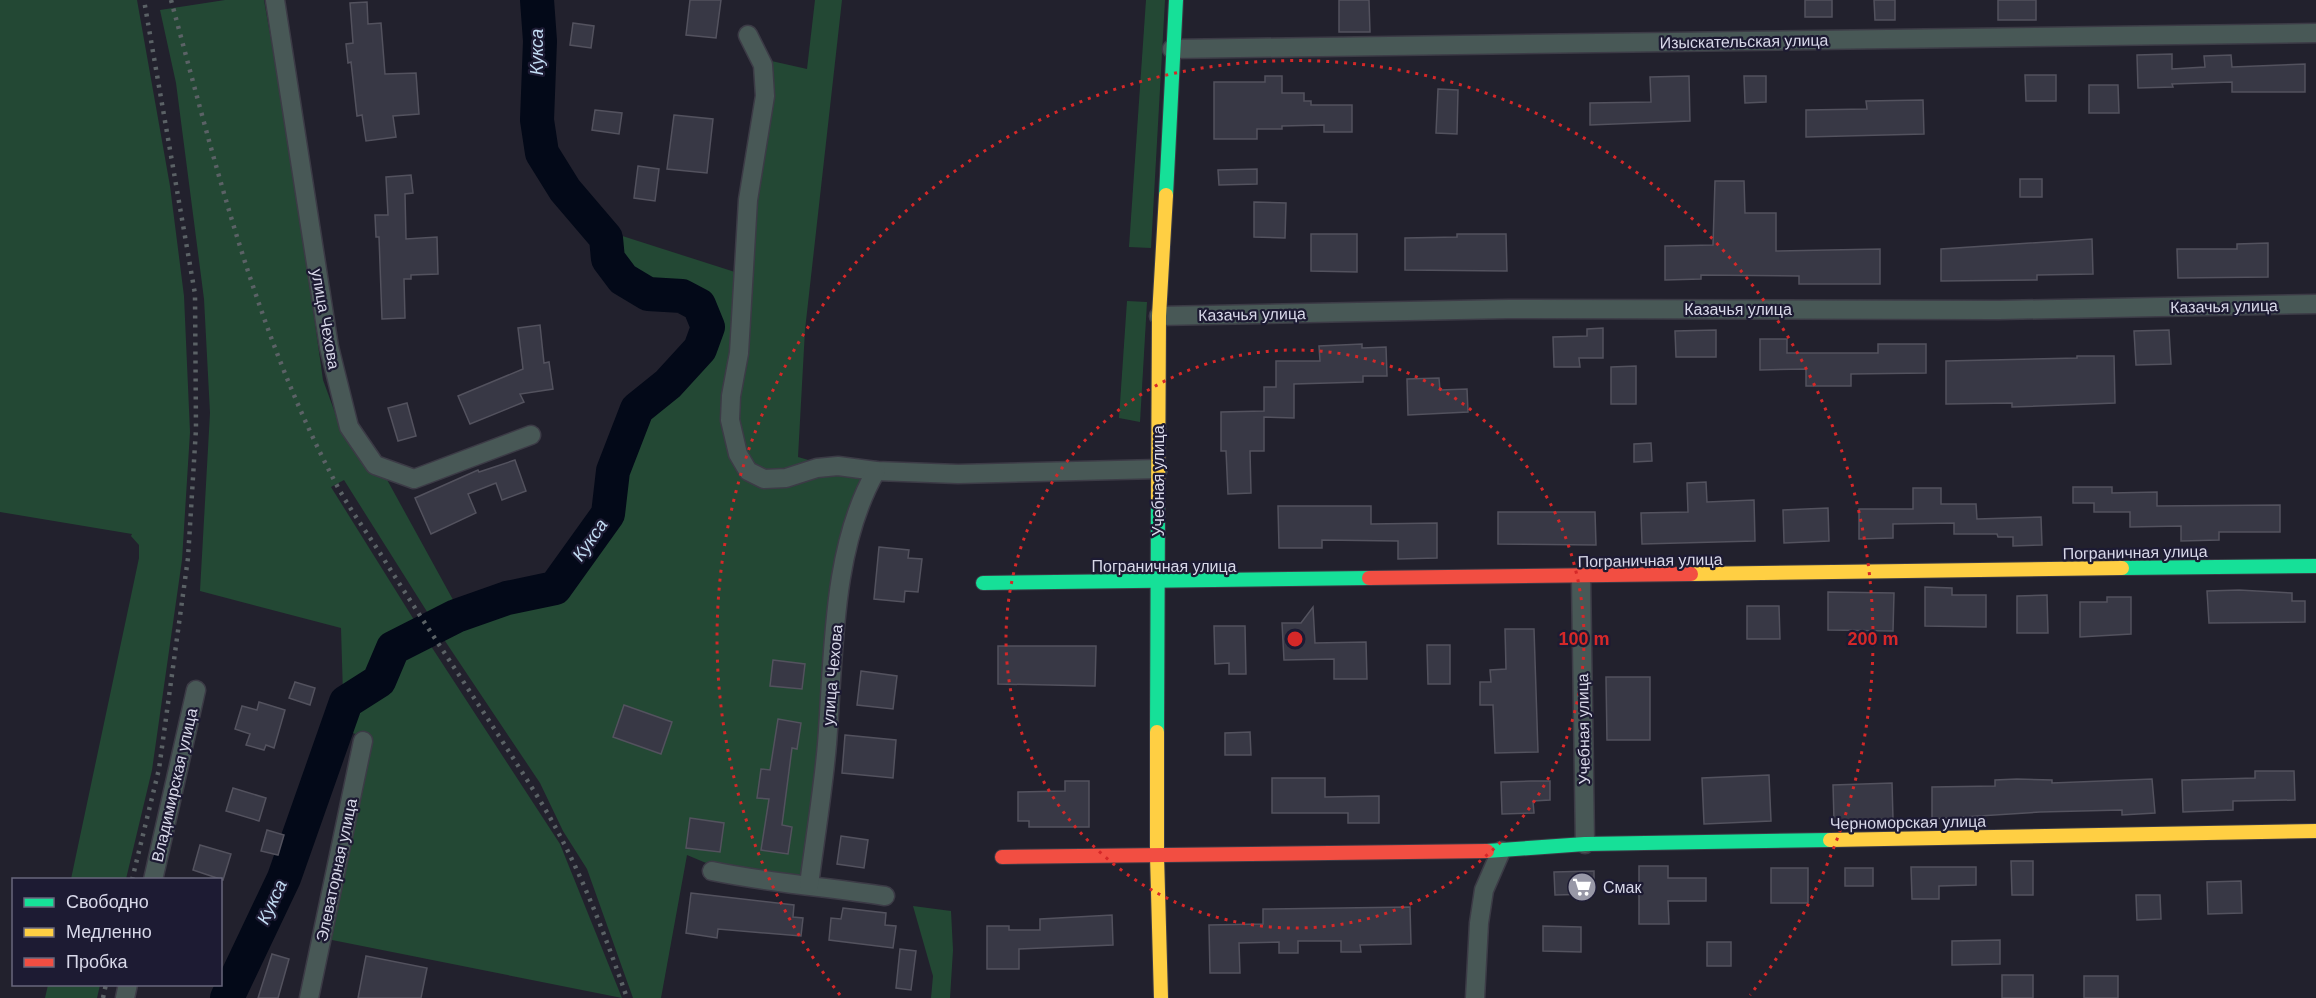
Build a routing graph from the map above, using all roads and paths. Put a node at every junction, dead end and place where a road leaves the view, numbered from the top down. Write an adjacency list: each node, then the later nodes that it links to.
1 (275, 0): 8 (street, улица Чехова)
2 (1176, 0): 5 (street, Учебная улица)
3 (2316, 33): 5 (street, Изыскательская улица)
4 (748, 35): 10 (street)
5 (1172, 49): 7 (street, Учебная улица)
6 (2316, 304): 7 (street, Казачья улица)
7 (1159, 316): 9 (street, Учебная улица)
8 (531, 435)
9 (1158, 468): 10 (street); 13 (street, Учебная улица)
10 (876, 471): 24 (street, улица Чехова)
11 (2316, 566): 12 (street, Пограничная улица)
12 (1581, 577): 13 (street, Пограничная улица); 18 (street, Учебная улица)
13 (1158, 582): 14 (street, Пограничная улица); 20 (street, Учебная улица)
14 (984, 583)
15 (196, 690): 23 (street, Владимирская улица)
16 (363, 741): 26 (street, Элеваторная улица)
17 (2316, 831): 18 (street, Черноморская улица)
18 (1585, 844): 19 (street, Черноморская улица)
19 (1501, 851): 20 (street, Черноморская улица); 28 (street)
20 (1157, 856): 21 (street, Черноморская улица); 27 (street, Учебная улица)
21 (1002, 857)
22 (712, 871): 24 (street)
23 (153, 878)
24 (809, 885): 25 (street)
25 (885, 896)
26 (309, 998)
27 (1161, 998)
28 (1475, 998)

